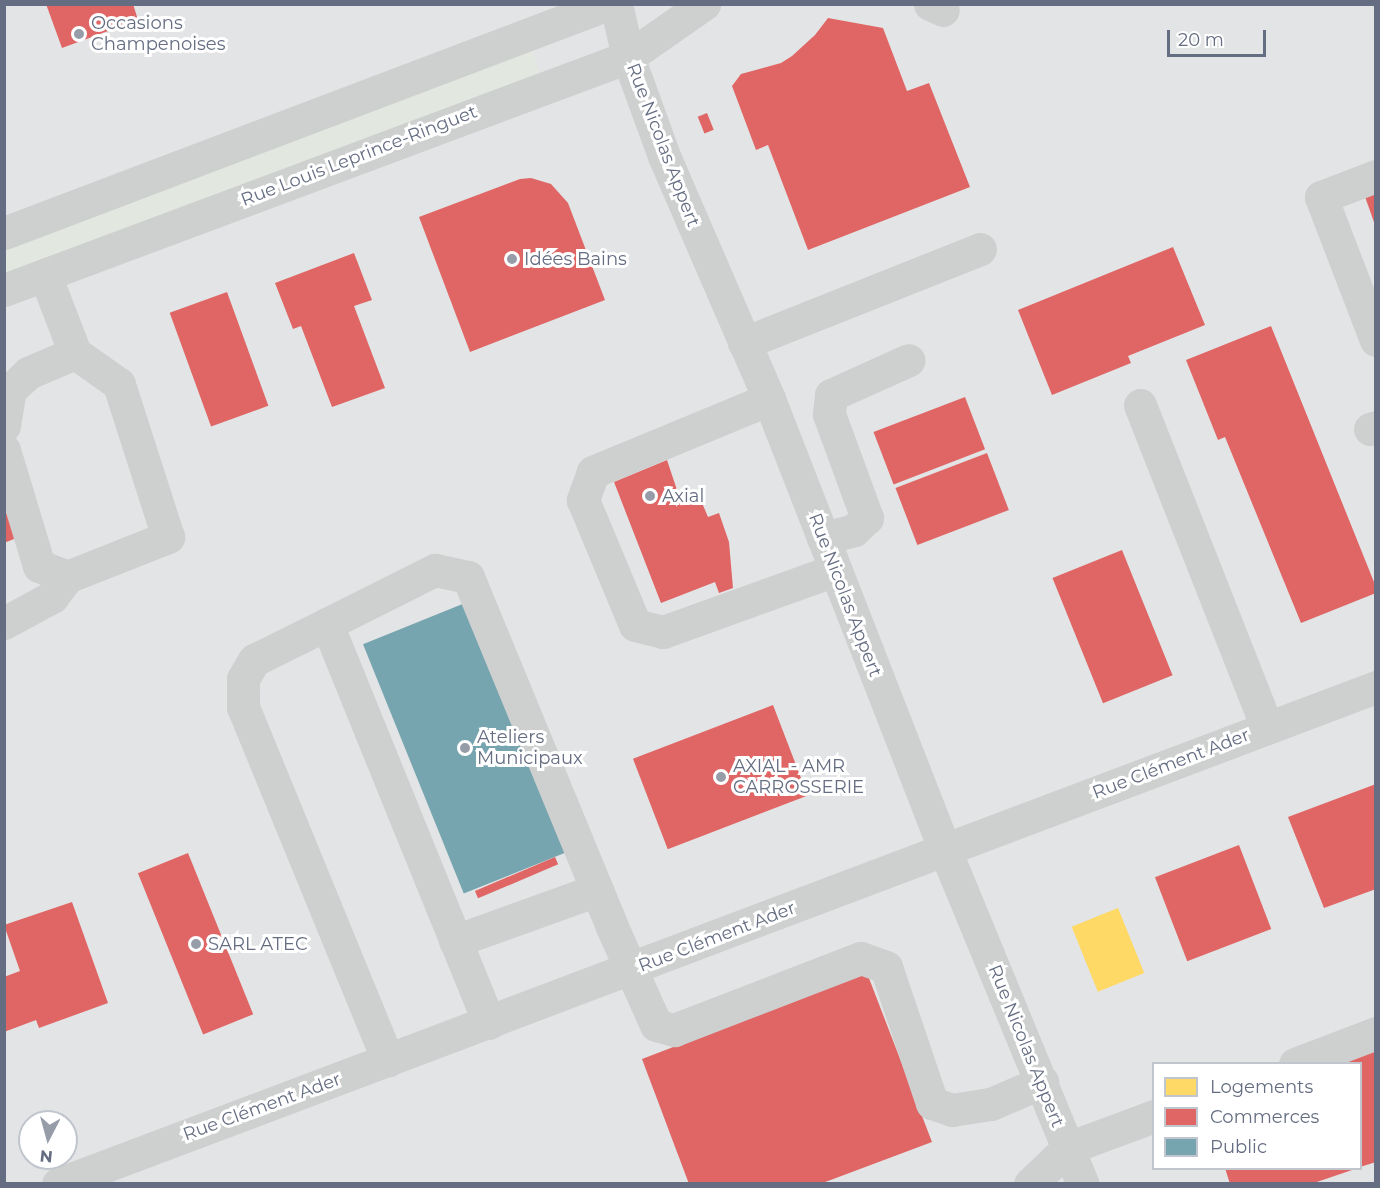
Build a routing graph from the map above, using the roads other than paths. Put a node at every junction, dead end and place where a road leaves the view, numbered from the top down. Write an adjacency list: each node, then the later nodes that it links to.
1 (608, 4): 4 (street)
2 (616, 4): 5 (street, Rue Nicolas Appert)
3 (704, 4): 5 (street, Rue Louis Leprince-Ringuet)
4 (572, 11): 7 (street)
5 (628, 57): 9 (street, Rue Louis Leprince-Ringuet); 12 (street, Rue Nicolas Appert)
6 (1376, 176): 11 (street)
7 (4, 233)
8 (980, 249): 12 (street)
9 (45, 275): 10 (street, Rue Louis Leprince-Ringuet); 13 (street)
10 (4, 290)
11 (1376, 340)
12 (744, 343): 15 (street, Rue Nicolas Appert)
13 (75, 353): 17 (street); 21 (street)
14 (909, 360): 19 (street)
15 (768, 399): 19 (street, Rue Nicolas Appert); 20 (street)
16 (1140, 405): 25 (street)
17 (4, 426)
18 (4, 450): 21 (street)
19 (823, 538): 20 (street, Rue Nicolas Appert)
20 (835, 570): 26 (street, Rue Nicolas Appert)
21 (67, 577): 22 (street)
22 (4, 623)
23 (327, 624): 27 (street); 28 (street); 32 (street)
24 (1376, 687): 25 (street, Rue Clément Ader)
25 (1267, 728): 26 (street, Rue Clément Ader)
26 (945, 850): 29 (street, Rue Clément Ader); 34 (street, Rue Nicolas Appert)
27 (597, 890): 28 (street); 29 (street)
28 (454, 941): 30 (street)
29 (632, 969): 30 (street, Rue Clément Ader); 34 (street)
30 (489, 1023): 32 (street, Rue Clément Ader)
31 (1376, 1033): 33 (street)
32 (388, 1060): 37 (street, Rue Clément Ader)
33 (1300, 1062)
34 (1042, 1082): 36 (street, Rue Nicolas Appert)
35 (1152, 1117): 36 (street)
36 (1068, 1148): 38 (street); 39 (street, Rue Nicolas Appert)
37 (58, 1184)
38 (1030, 1184)
39 (1083, 1184)

